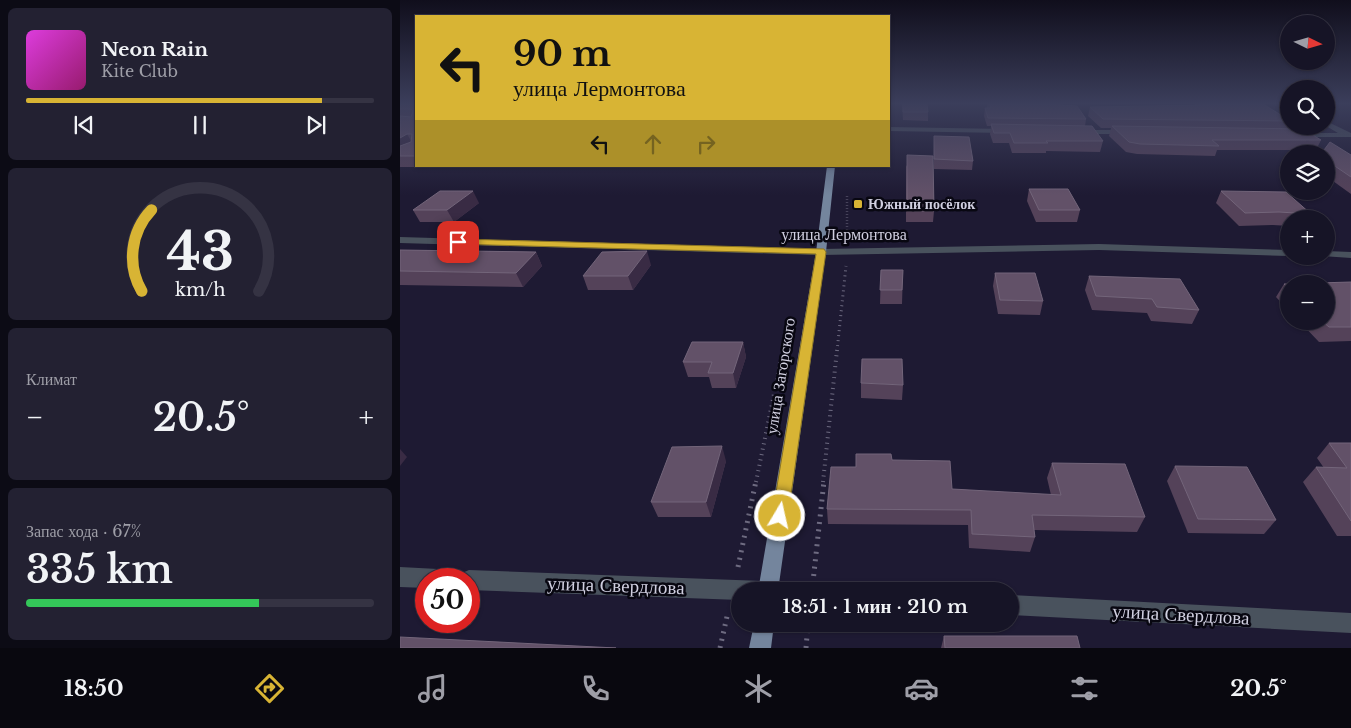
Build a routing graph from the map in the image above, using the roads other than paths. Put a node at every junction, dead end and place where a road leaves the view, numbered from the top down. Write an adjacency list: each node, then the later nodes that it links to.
1 (1319, 135): 2 (street)
2 (1350, 136)
3 (831, 167): 5 (main road, улица Загорского)
4 (400, 240): 5 (street, улица Лермонтова)
5 (821, 252): 6 (street, улица Лермонтова); 12 (main road, улица Загорского)
6 (1280, 253)
7 (1335, 254): 8 (street)
8 (1351, 255)
9 (400, 577): 10 (street)
10 (415, 578)
11 (480, 580): 13 (street, улица Свердлова)
12 (769, 582)
13 (731, 590)
14 (1019, 605): 15 (street, улица Свердлова)
15 (1351, 623)
16 (763, 632): 17 (main road)
17 (760, 648)

